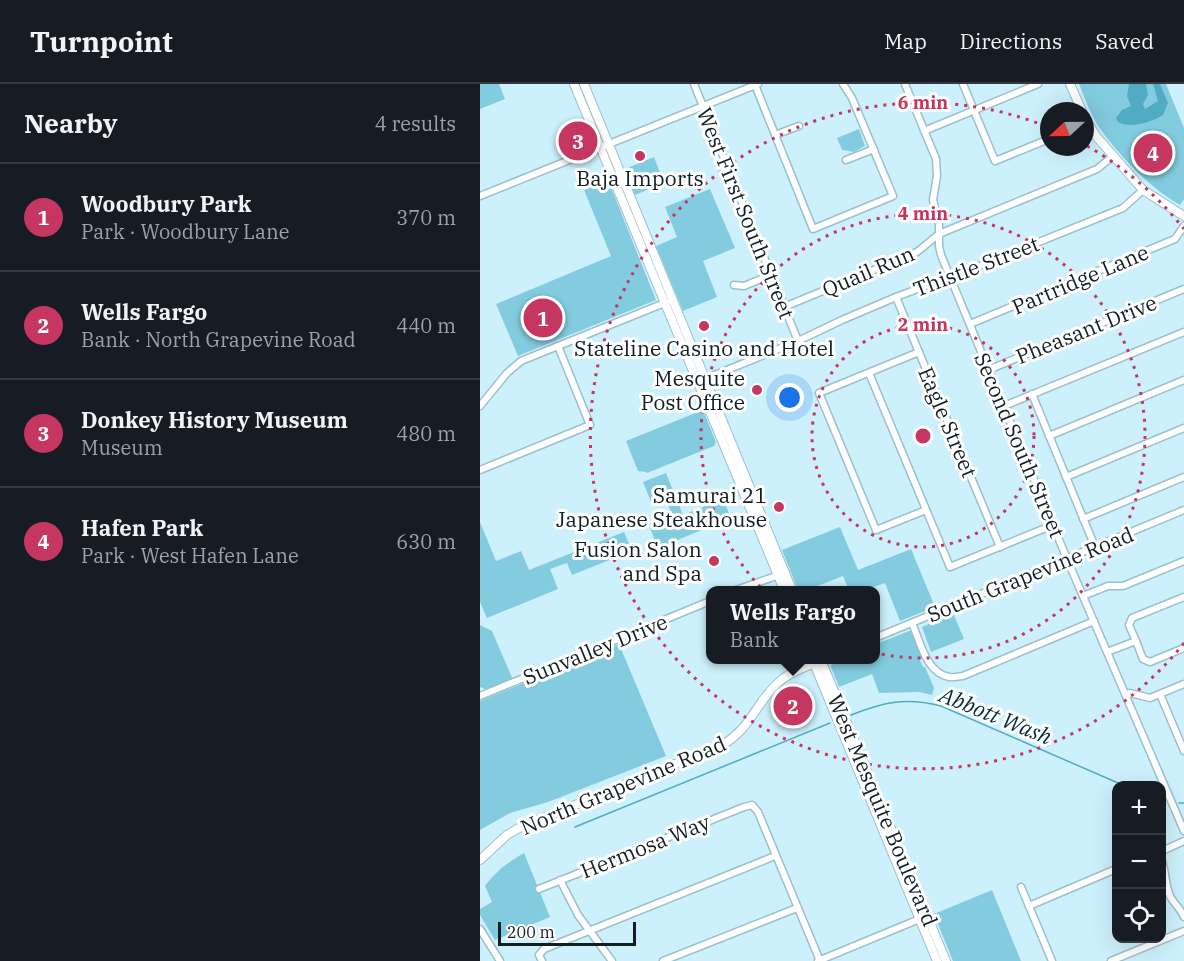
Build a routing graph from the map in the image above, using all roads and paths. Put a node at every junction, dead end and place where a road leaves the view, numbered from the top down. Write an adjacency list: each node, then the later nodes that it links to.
1 (574, 84): 18 (main road)
2 (584, 84): 18 (main road)
3 (694, 84): 11 (street, West First South Street)
4 (843, 84): 19 (street)
5 (905, 84): 14 (street, Second South Street)
6 (963, 84): 12 (street)
7 (1038, 84): 12 (street)
8 (1070, 84): 10 (main road)
9 (756, 85): 11 (street); 16 (street)
10 (1078, 102)
11 (702, 107): 18 (street); 27 (street, West First South Street)
12 (974, 110): 14 (street); 17 (street)
13 (799, 126): 16 (street)
14 (924, 131): 26 (street, Second South Street)
15 (1094, 131): 20 (main road)
16 (775, 135): 19 (street)
17 (1040, 143)
18 (605, 147): 23 (street); 32 (main road)
19 (874, 149): 21 (street)
20 (1113, 156): 22 (main road); 26 (street, Quail Run)
21 (846, 160)
22 (1143, 190): 24 (main road); 28 (street, Thistle Street)
23 (480, 196)
24 (1184, 216)
25 (1184, 226): 34 (street, Partridge Lane)
26 (939, 234): 28 (street, Second South Street); 33 (street, Quail Run)
27 (771, 276): 29 (street); 33 (street, West First South Street)
28 (949, 276): 31 (street, Thistle Street); 34 (street, Second South Street)
29 (734, 285)
30 (1184, 289): 39 (street, Pheasant Drive)
31 (896, 297): 36 (street, Thistle Street); 38 (street, Eagle Street)
32 (668, 301): 37 (street); 42 (main road)
33 (784, 307): 36 (street, West First South Street)
34 (970, 324): 39 (street, Second South Street)
35 (1184, 332): 43 (street)
36 (798, 341): 42 (street, Thistle Street)
37 (558, 346): 44 (street); 48 (street)
38 (919, 352): 40 (street); 55 (street, Eagle Street)
39 (988, 370): 45 (street, Second South Street)
40 (869, 373): 51 (street); 51 (street)
41 (1184, 380): 47 (street)
42 (701, 381): 59 (main road)
43 (1032, 394): 45 (street); 47 (street)
44 (480, 406)
45 (1004, 406): 54 (street, Second South Street)
46 (1184, 428): 49 (street)
47 (1049, 436): 49 (street)
48 (480, 470)
49 (1065, 477): 53 (street)
50 (1184, 477): 53 (street)
51 (926, 510): 55 (street)
52 (1184, 510): 56 (street, South Grapevine Road)
53 (1083, 519): 56 (street)
54 (1053, 525): 55 (street); 57 (street, Second South Street)
55 (1000, 547)
56 (1095, 547): 57 (street, South Grapevine Road)
57 (1067, 559): 63 (street, Second South Street); 67 (street, South Grapevine Road)
58 (1184, 561): 63 (street)
59 (781, 575): 60 (street); 61 (main road); 62 (main road)
60 (750, 586)
61 (783, 586)
62 (789, 586)
63 (1083, 596): 66 (street, Second South Street)
64 (1184, 597): 69 (street)
65 (706, 603): 77 (street, Sunvalley Drive)
66 (1094, 621): 67 (street); 71 (street, Second South Street)
67 (912, 623): 68 (street, South Grapevine Road)
68 (880, 636)
69 (1136, 641): 70 (street); 71 (street)
70 (1184, 648)
71 (1107, 652): 76 (street, Second South Street)
72 (812, 664): 84 (main road, North Grapevine Road)
73 (819, 664): 93 (main road, West Mesquite Boulevard)
74 (1184, 684): 75 (street)
75 (1160, 694): 76 (street); 78 (street)
76 (1126, 695): 80 (street, Second South Street)
77 (480, 696)
78 (1181, 734): 79 (street)
79 (1184, 750)
80 (1184, 831)
81 (1184, 841): 82 (street)
82 (1166, 849)
83 (775, 856): 86 (street, Hermosa Way); 91 (street); 95 (street)
84 (480, 860)
85 (1112, 871): 90 (street)
86 (560, 880): 89 (street, Hermosa Way); 95 (street)
87 (1166, 880): 92 (street)
88 (1021, 887): 90 (street)
89 (539, 889)
90 (1029, 906): 104 (street)
91 (797, 908): 100 (street); 101 (street)
92 (1184, 917)
93 (924, 918): 101 (street); 102 (main road, West Mesquite Boulevard); 103 (main road, West Mesquite Boulevard)
94 (480, 928): 97 (street)
95 (589, 930): 98 (street); 99 (street)
96 (1184, 931): 105 (street)
97 (501, 961)
98 (542, 961)
99 (612, 961)
100 (663, 961)
101 (819, 961)
102 (937, 961)
103 (946, 961)
104 (1052, 961)
105 (1111, 961)

